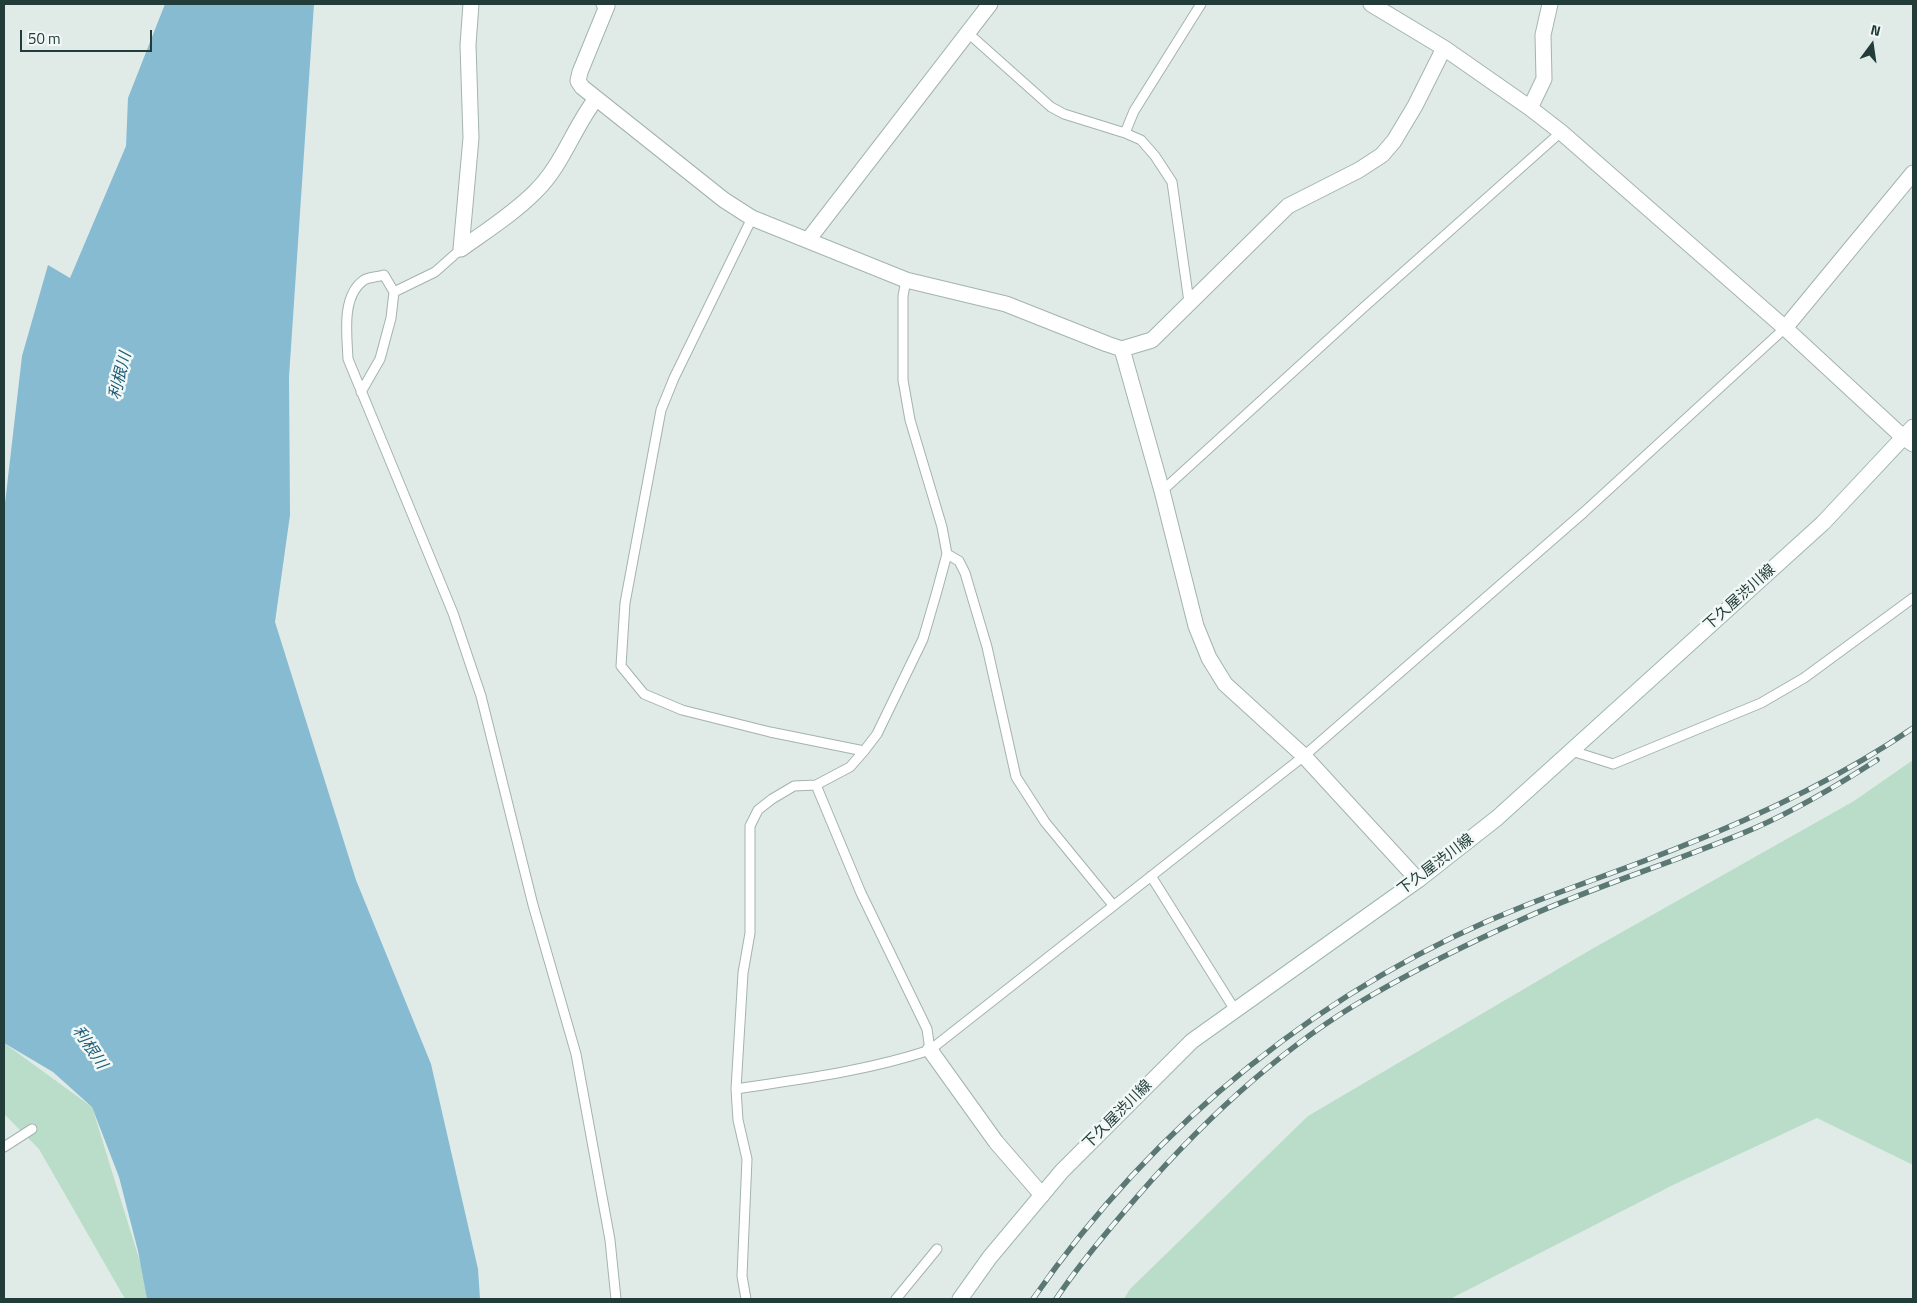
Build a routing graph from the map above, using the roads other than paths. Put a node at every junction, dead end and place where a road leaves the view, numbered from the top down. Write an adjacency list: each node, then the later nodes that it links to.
1 (471, 4): 16 (street)
2 (604, 4): 9 (street)
3 (990, 4): 7 (street)
4 (1201, 4): 12 (lane)
5 (1371, 4): 8 (street)
6 (1550, 4): 10 (street)
7 (968, 33): 12 (lane); 15 (street)
8 (1444, 48): 10 (street); 19 (street)
9 (595, 100): 14 (street); 16 (street)
10 (1530, 108): 11 (street)
11 (1561, 132): 20 (street); 24 (lane)
12 (1125, 133): 19 (lane)
13 (1913, 173): 20 (street)
14 (752, 218): 15 (street); 27 (lane)
15 (808, 240): 17 (street)
16 (462, 249): 18 (lane)
17 (906, 280): 21 (street); 25 (lane)
18 (394, 292): 22 (lane); 22 (lane)
19 (1189, 302): 21 (street)
20 (1786, 328): 23 (street); 29 (lane)
21 (1122, 349): 24 (street)
22 (360, 392): 41 (lane)
23 (1910, 436): 28 (street, 下久屋渋川線)
24 (1162, 491): 29 (street)
25 (947, 554): 27 (lane); 33 (lane)
26 (1913, 598): 28 (lane)
27 (864, 751): 30 (lane)
28 (1572, 751): 32 (street, 下久屋渋川線)
29 (1304, 756): 31 (lane); 32 (street)
30 (816, 785): 35 (lane); 36 (lane)
31 (1151, 876): 33 (lane); 34 (lane)
32 (1418, 880): 34 (street, 下久屋渋川線)
33 (1113, 905): 35 (lane)
34 (1235, 1010): 39 (street, 下久屋渋川線)
35 (930, 1050): 36 (lane); 39 (street)
36 (736, 1089): 42 (lane)
37 (32, 1129): 38 (lane)
38 (4, 1147)
39 (1042, 1195): 44 (street, 下久屋渋川線)
40 (937, 1249): 43 (lane)
41 (616, 1299)
42 (746, 1299)
43 (896, 1299)
44 (960, 1299)

